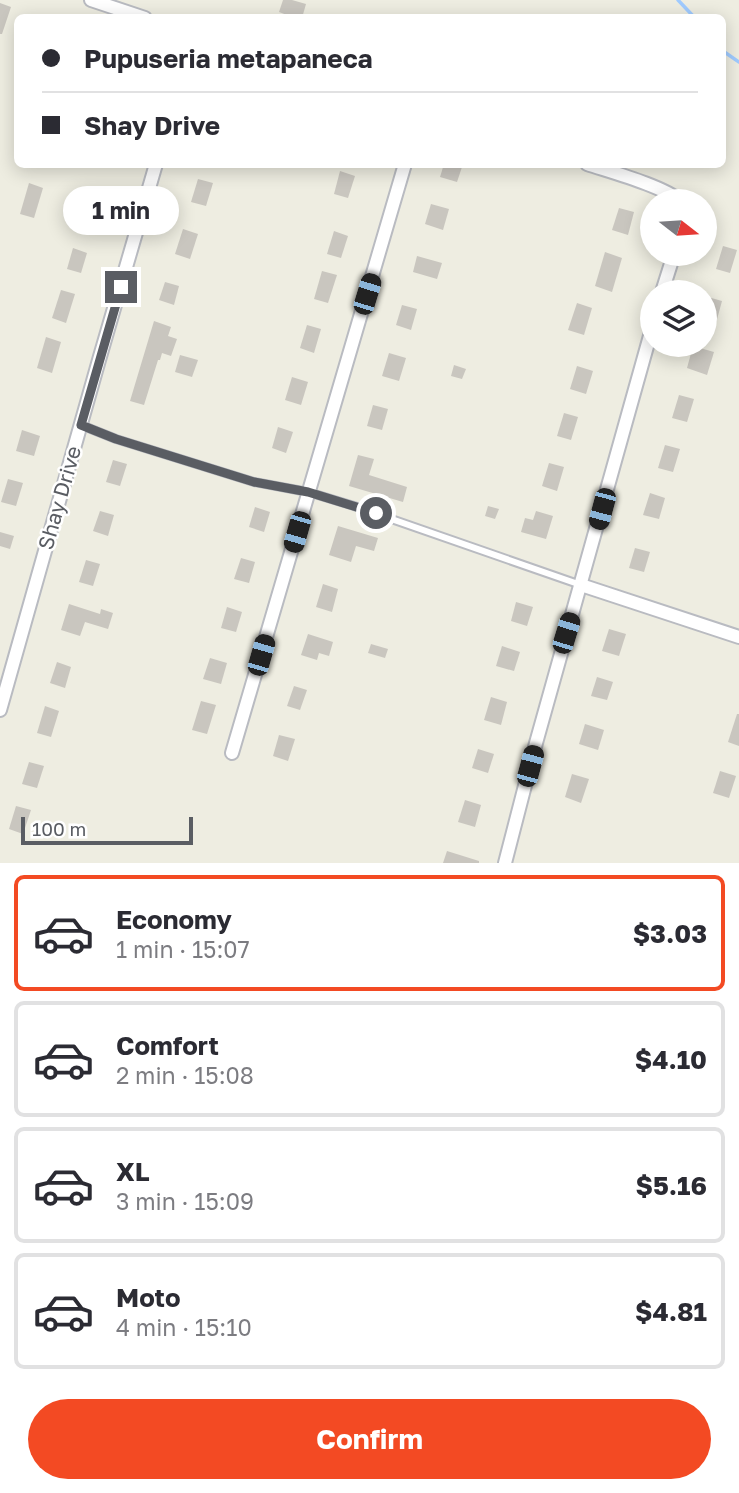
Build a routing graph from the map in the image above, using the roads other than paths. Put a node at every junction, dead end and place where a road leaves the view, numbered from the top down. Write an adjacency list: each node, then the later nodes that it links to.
1 (91, 0): 2 (street)
2 (133, 14)
3 (155, 168): 8 (street, Shay Drive)
4 (404, 168): 9 (street)
5 (599, 168): 6 (street)
6 (659, 189)
7 (644, 357): 10 (street)
8 (81, 425): 9 (lane); 12 (street, Shay Drive)
9 (308, 492): 10 (lane); 13 (street)
10 (581, 584): 11 (street); 14 (street)
11 (739, 637)
12 (0, 710)
13 (232, 753)
14 (505, 863)

